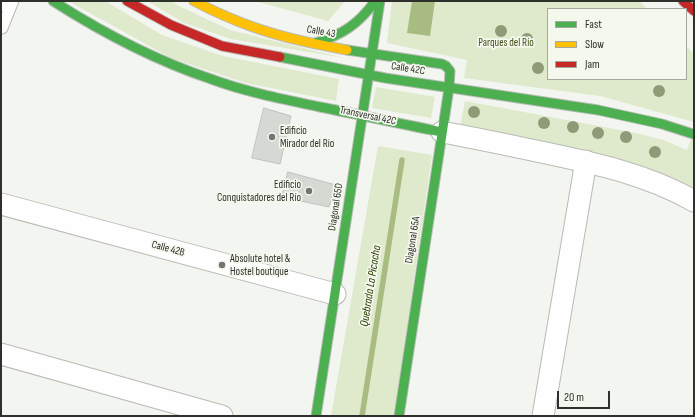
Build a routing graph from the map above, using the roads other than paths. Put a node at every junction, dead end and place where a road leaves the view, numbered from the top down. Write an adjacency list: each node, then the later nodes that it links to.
1 (53, 1): 15 (main road, Transversal 42C)
2 (127, 1): 13 (main road, Calle 42C)
3 (194, 1): 10 (main road, Calle 43)
4 (375, 1): 10 (main road)
5 (380, 1): 11 (main road, Diagonal 65D)
6 (683, 1): 8 (main road)
7 (8, 5): 9 (lane)
8 (694, 11)
9 (2, 28)
10 (315, 44): 11 (main road, Calle 43)
11 (372, 53): 12 (main road, Calle 43); 13 (main road, Diagonal 65D)
12 (449, 69): 14 (main road, Diagonal 65A)
13 (368, 74): 14 (main road, Calle 42C); 15 (main road, Diagonal 65D)
14 (449, 88): 16 (main road, Diagonal 65A); 17 (main road, Calle 42C)
15 (362, 115): 16 (main road, Transversal 42C); 21 (main road, Diagonal 65D)
16 (442, 132): 18 (street, Transversal 42C); 25 (main road, Diagonal 65A)
17 (693, 134)
18 (586, 161): 19 (street, Transversal 42C); 26 (street)
19 (694, 201)
20 (1, 204): 21 (street, Calle 42B)
21 (334, 294): 24 (main road, Diagonal 65D)
22 (1, 354): 23 (street)
23 (222, 416)
24 (316, 416)
25 (399, 416)
26 (543, 416)

